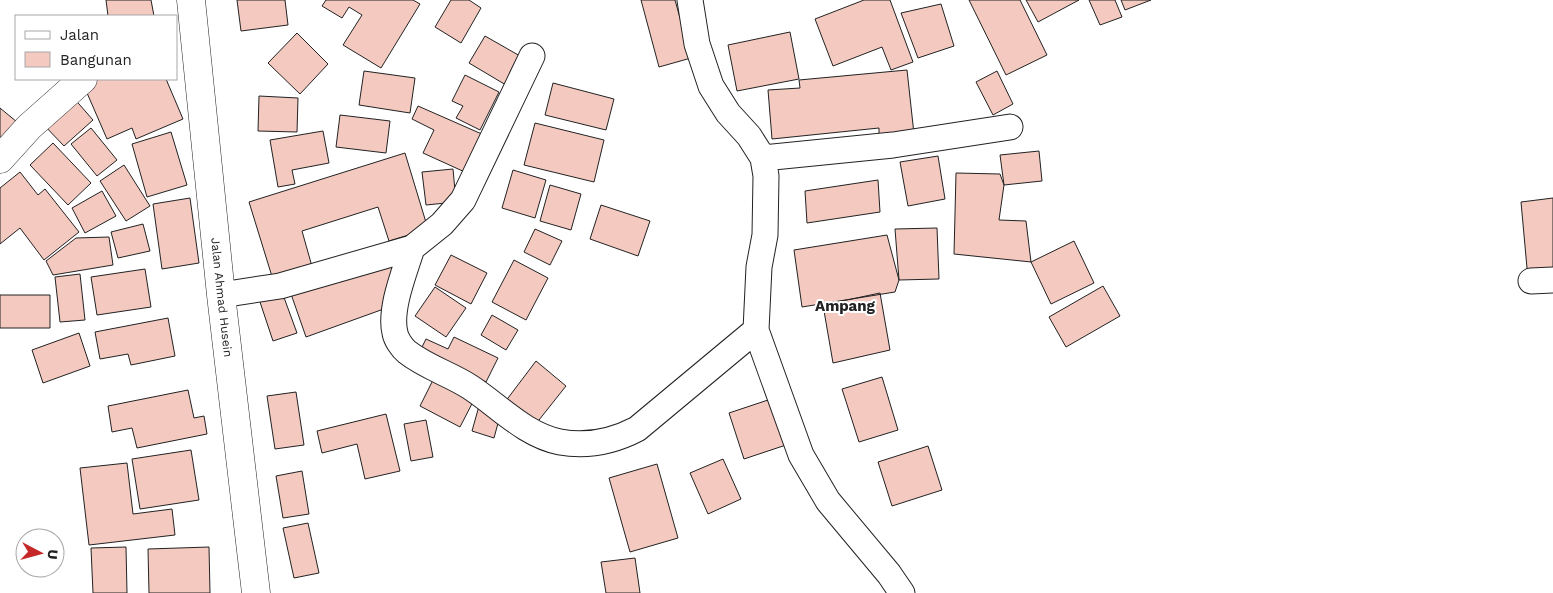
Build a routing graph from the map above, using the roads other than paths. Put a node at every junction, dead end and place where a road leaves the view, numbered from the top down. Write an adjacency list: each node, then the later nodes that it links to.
1 (690, 0): 6 (street)
2 (187, 16): 9 (main road, Jalan Ahmad Husein)
3 (532, 56): 8 (street)
4 (82, 80): 7 (main road)
5 (1010, 127): 6 (street)
6 (763, 158): 10 (street)
7 (0, 159)
8 (412, 248): 9 (street); 10 (street)
9 (221, 294): 11 (main road, Jalan Ahmad Husein)
10 (756, 330): 12 (street)
11 (256, 593)
12 (902, 593)

